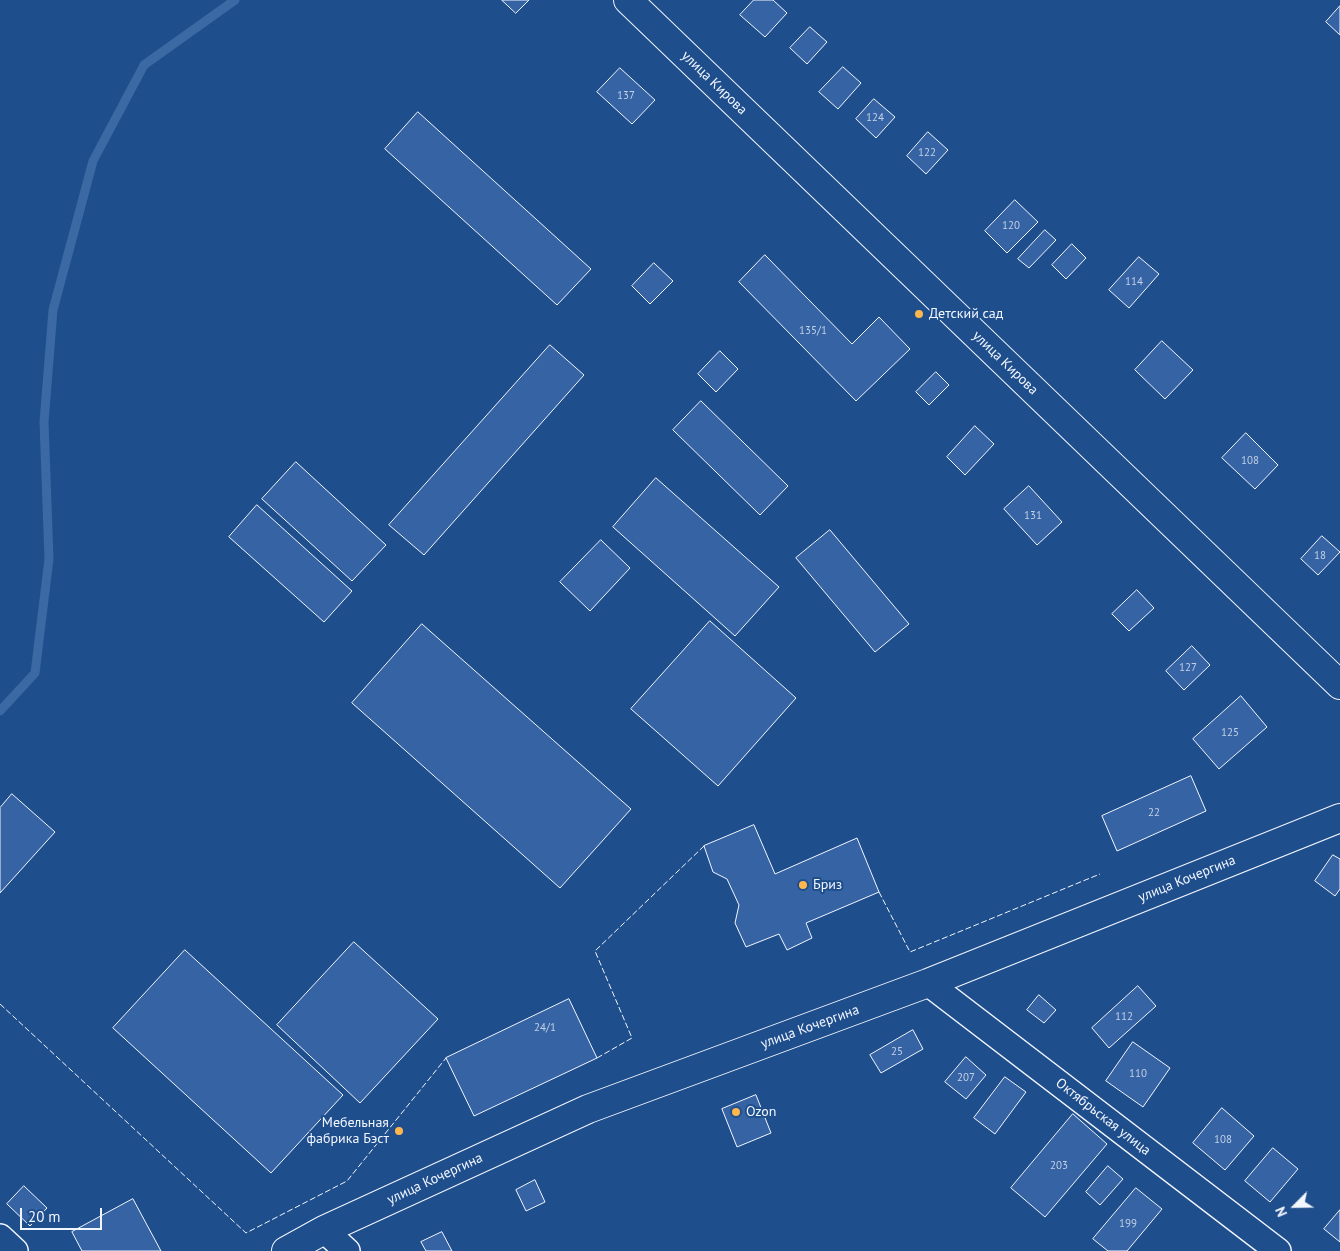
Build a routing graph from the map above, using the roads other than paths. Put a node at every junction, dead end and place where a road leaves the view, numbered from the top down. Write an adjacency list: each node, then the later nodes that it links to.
1 (628, 0): 2 (street, улица Кирова)
2 (1340, 685)
3 (1340, 818): 4 (street, улица Кочергина)
4 (928, 982): 5 (street, улица Кочергина); 10 (street, Октябрьская улица)
5 (324, 1230): 8 (street, улица Кочергина); 9 (street)
6 (0, 1237): 7 (street)
7 (15, 1251)
8 (286, 1251)
9 (347, 1251)
10 (1278, 1251)

